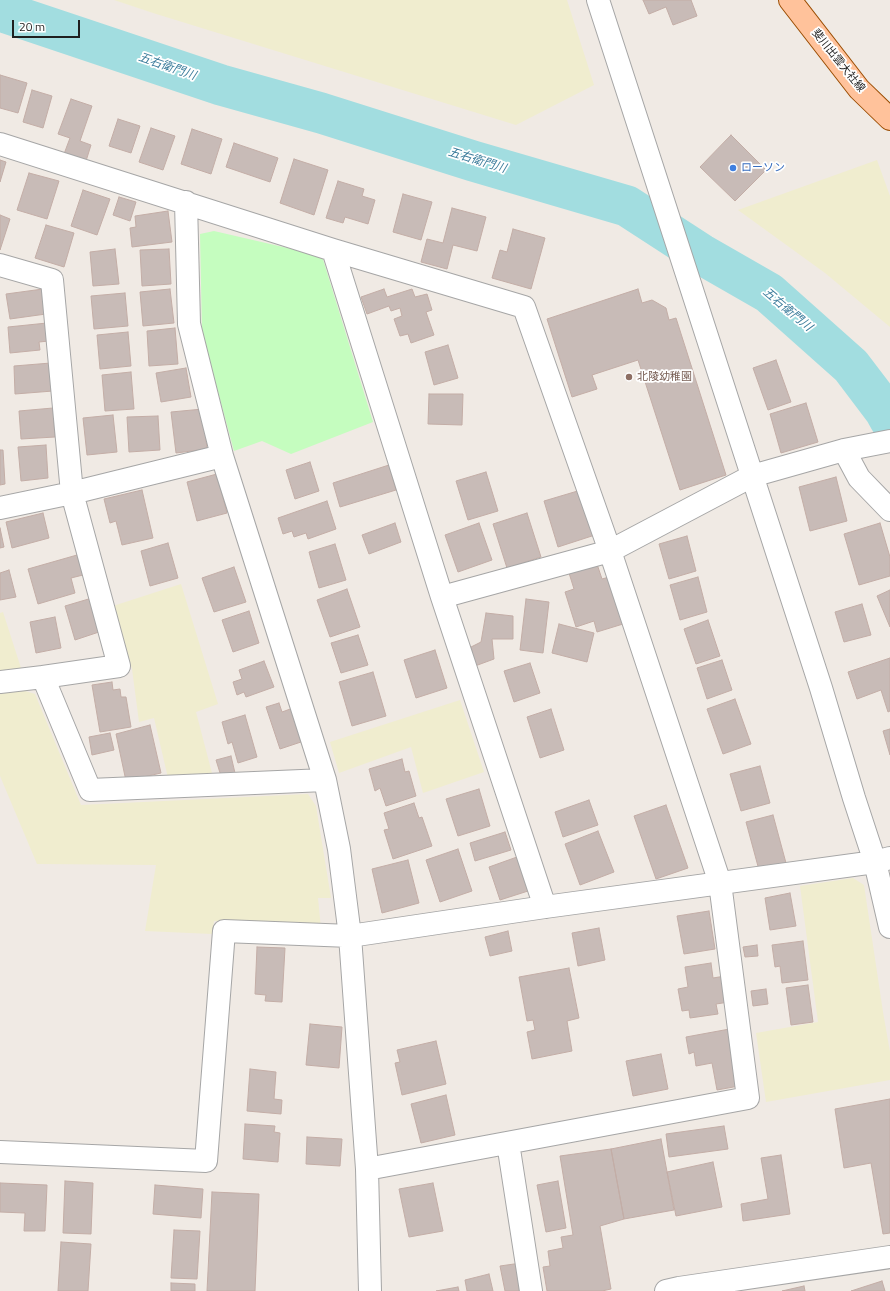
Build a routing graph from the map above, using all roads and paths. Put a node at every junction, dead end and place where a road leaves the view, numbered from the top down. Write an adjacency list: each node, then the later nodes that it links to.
1 (598, 0): 11 (street)
2 (790, 0): 3 (main road, 斐川出雲大社線)
3 (890, 118)
4 (0, 144): 5 (street)
5 (186, 202): 6 (street); 10 (street)
6 (333, 250): 15 (street); 16 (street)
7 (0, 265): 12 (street)
8 (888, 442): 9 (street)
9 (844, 450): 11 (street); 14 (street)
10 (222, 456): 12 (street); 19 (street)
11 (752, 476): 15 (street); 20 (street)
12 (72, 493): 13 (street); 17 (street)
13 (0, 508)
14 (890, 510)
15 (610, 551): 16 (street); 21 (street)
16 (442, 597): 22 (street)
17 (43, 677): 18 (street); 19 (street)
18 (0, 682)
19 (324, 780): 24 (street)
20 (883, 860): 21 (street); 23 (street)
21 (720, 883): 22 (street); 25 (street)
22 (545, 907): 24 (street)
23 (890, 927)
24 (350, 936): 26 (street); 27 (street)
25 (508, 1143): 27 (street); 30 (street)
26 (0, 1152)
27 (366, 1169): 29 (street)
28 (890, 1257): 31 (street)
29 (370, 1291)
30 (531, 1291)
31 (666, 1291)

